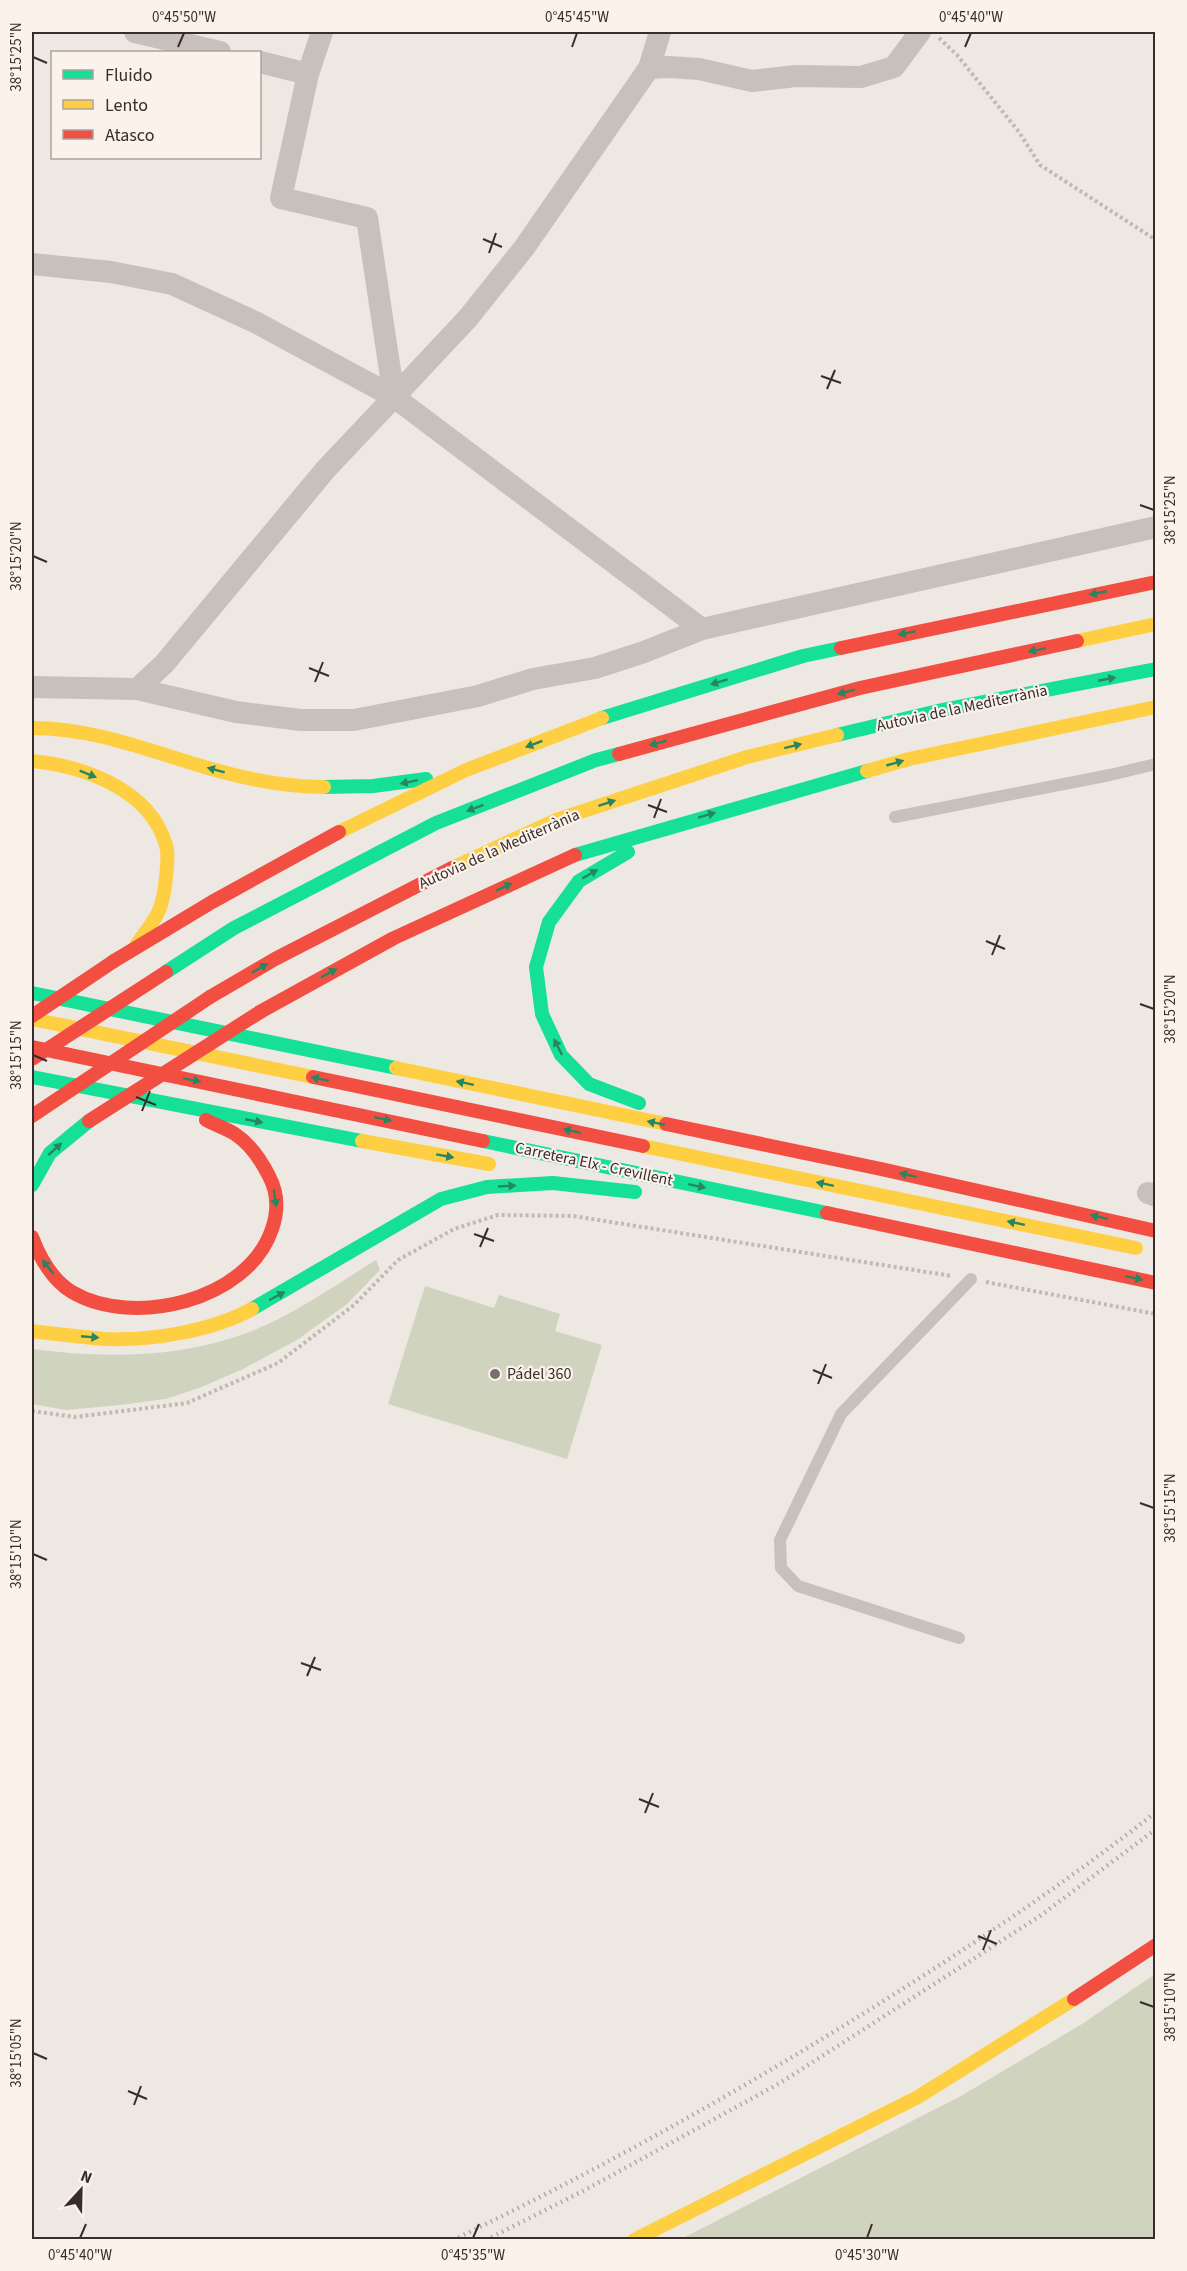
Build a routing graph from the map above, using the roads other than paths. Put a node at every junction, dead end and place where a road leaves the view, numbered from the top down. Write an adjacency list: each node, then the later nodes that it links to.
1 (135, 32): 5 (street)
2 (322, 32): 8 (street)
3 (660, 32): 7 (street)
4 (920, 32): 7 (street)
5 (216, 51)
6 (261, 62): 8 (street)
7 (649, 68): 10 (street)
8 (308, 74): 10 (street)
9 (32, 264): 10 (street)
10 (394, 397): 14 (street); 17 (street)
11 (1155, 527): 14 (street)
12 (1155, 582): 22 (main road, one-way to 22)
13 (1155, 624): 29 (main road, one-way to 29, bridge)
14 (702, 629): 17 (street)
15 (1155, 669): 32 (main road, Autovia de la Mediterrània, one-way to 15, bridge)
16 (32, 687): 17 (street)
17 (137, 689)
18 (1155, 707): 24 (main road, one-way to 18)
19 (32, 728): 22 (main road, one-way to 19)
20 (32, 761): 25 (main road, one-way to 25)
21 (1155, 764): 23 (lane)
22 (466, 770): 25 (main road)
23 (895, 817)
24 (676, 824): 33 (main road, one-way to 24); 34 (main road, one-way to 24, bridge)
25 (133, 950): 27 (main road, bridge)
26 (32, 993): 33 (main road, one-way to 26)
27 (32, 1017): 38 (main road, Carretera Elx - Crevillent, one-way to 27)
28 (32, 1047): 39 (main road, Carretera Elx - Crevillent, one-way to 39)
29 (32, 1059)
30 (32, 1077): 31 (main road)
31 (136, 1098): 37 (main road, one-way to 37); 42 (main road)
32 (32, 1116)
33 (881, 1170): 36 (main road, one-way to 33)
34 (32, 1185)
35 (731, 1207): 39 (main road)
36 (1155, 1231)
37 (32, 1237)
38 (1144, 1250)
39 (1071, 1265): 41 (main road, Carretera Elx - Crevillent, one-way to 41)
40 (970, 1279): 43 (lane)
41 (1155, 1283)
42 (32, 1331)
43 (959, 1638)
44 (1155, 1945): 46 (main road)
45 (1155, 1956): 47 (main road)
46 (634, 2240)
47 (652, 2240)

